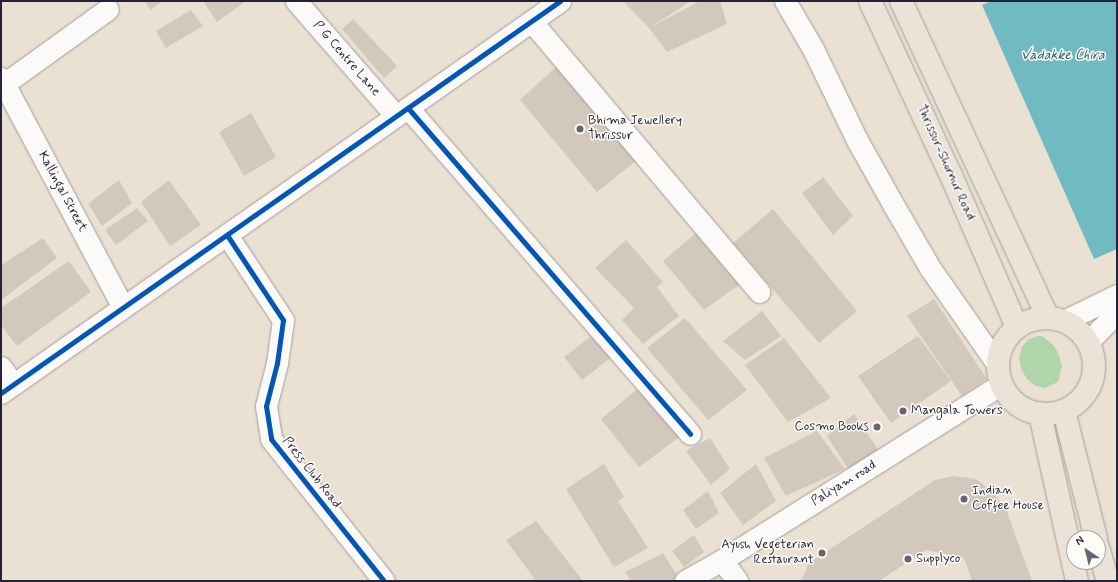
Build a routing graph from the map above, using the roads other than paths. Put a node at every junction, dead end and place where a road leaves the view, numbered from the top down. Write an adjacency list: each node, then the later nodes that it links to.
1 (296, 1): 9 (street, P G Centre Lane)
2 (560, 1): 7 (street)
3 (785, 1): 19 (street)
4 (870, 1): 16 (main road, Thrissur-Shornur Road)
5 (901, 1): 15 (main road, Thrissur-Shornur Road)
6 (108, 9): 8 (street)
7 (532, 22): 9 (street); 11 (street)
8 (3, 81): 13 (street, Kallingal Street)
9 (402, 112): 10 (street); 23 (street, P G Centre Lane)
10 (227, 235): 13 (street); 27 (street, Press Club Road)
11 (759, 292)
12 (1117, 295): 15 (street)
13 (122, 306): 20 (street)
14 (1117, 312): 17 (street)
15 (1056, 320): 16 (main road); 17 (main road)
16 (1017, 327): 19 (main road)
17 (1088, 342): 21 (main road)
18 (1, 367): 20 (street)
19 (999, 375): 22 (main road); 25 (street, Paliyam road)
20 (7, 388)
21 (1064, 411): 22 (main road); 24 (main road)
22 (1040, 414): 30 (main road)
23 (690, 434)
24 (1094, 530)
25 (722, 560): 28 (street, Paliyam road); 29 (street)
26 (1105, 570): 31 (main road)
27 (384, 581)
28 (685, 581)
29 (736, 581)
30 (1077, 581)
31 (1108, 581)

